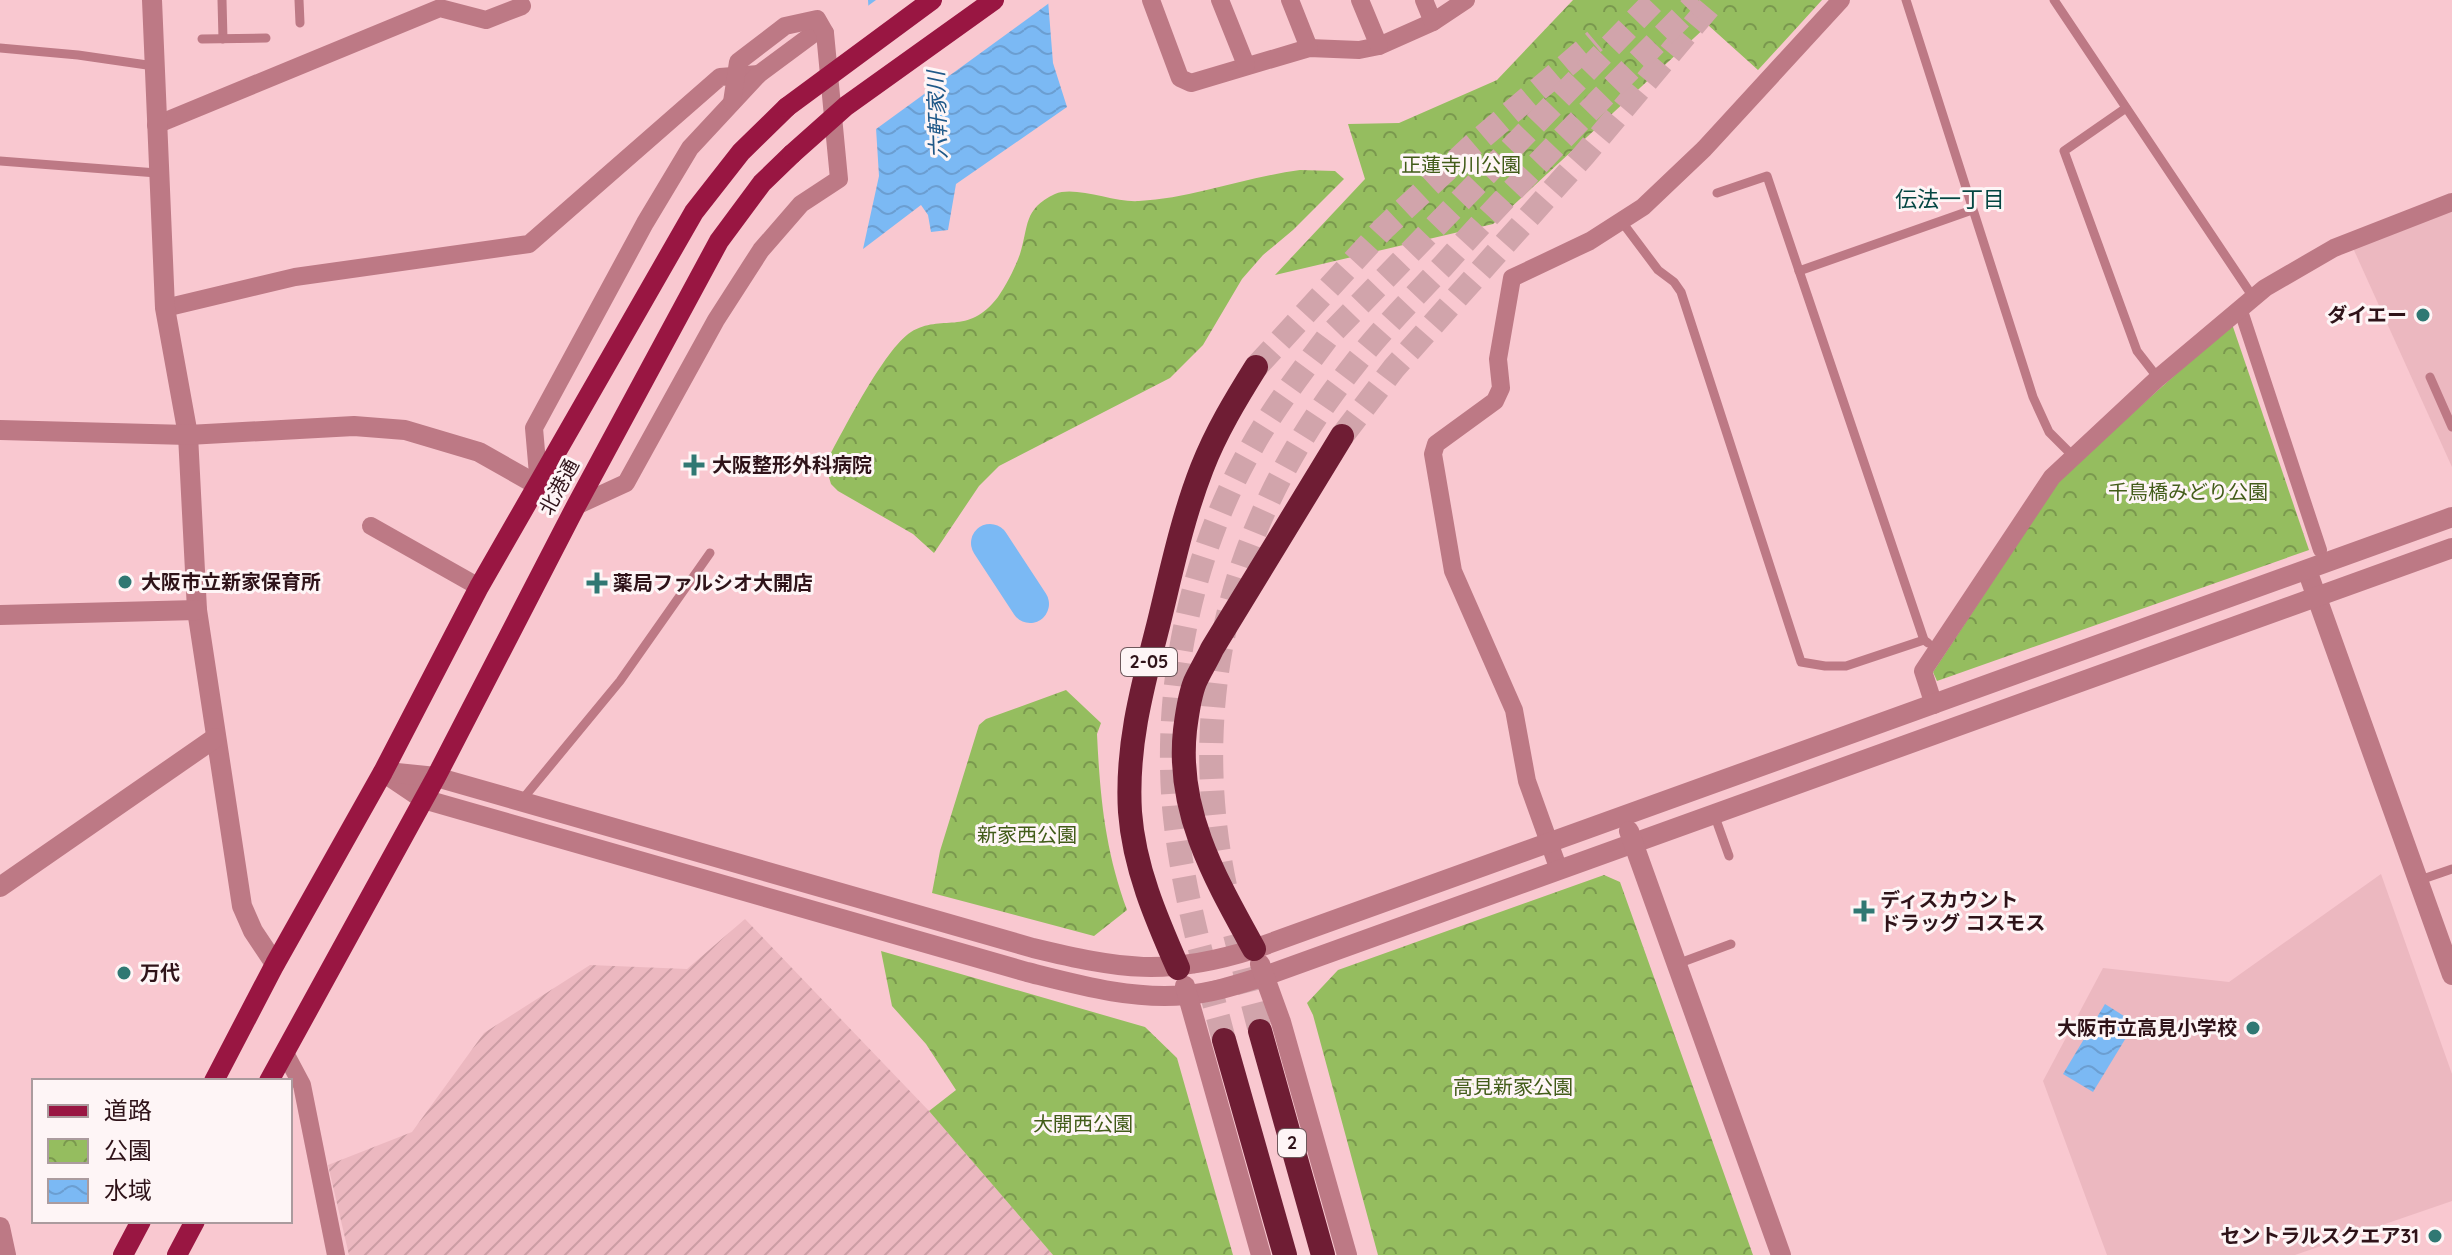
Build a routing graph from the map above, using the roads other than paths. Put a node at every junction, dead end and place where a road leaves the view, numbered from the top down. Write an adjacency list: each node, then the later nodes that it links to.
1 (152, 0): 27 (street)
2 (222, 0): 22 (lane)
3 (299, 0): 4 (lane); 18 (lane)
4 (313, 0)
5 (932, 0): 50 (main road, 北港通, bridge)
6 (994, 0): 51 (main road, 北港通, bridge)
7 (1151, 0): 26 (street)
8 (1220, 0): 26 (street)
9 (1290, 0): 25 (street)
10 (1360, 0): 23 (street)
11 (1424, 0): 17 (street)
12 (1466, 0): 17 (street)
13 (1841, 0): 38 (street)
14 (1906, 0): 37 (lane)
15 (2054, 0): 31 (lane)
16 (522, 6): 32 (street)
17 (1433, 22): 23 (street)
18 (300, 23)
19 (825, 33): 28 (street); 29 (street); 51 (street)
20 (266, 38): 22 (lane)
21 (202, 39): 22 (lane)
22 (223, 39)
23 (1379, 46): 25 (street)
24 (0, 48): 27 (lane)
25 (1309, 48): 26 (street)
26 (1246, 65)
27 (154, 66): 32 (street)
28 (759, 74): 29 (street); 30 (street)
29 (736, 76): 30 (street); 41 (street)
30 (732, 102): 50 (street)
31 (2126, 108): 40 (lane); 44 (lane)
32 (156, 125): 34 (street)
33 (0, 161): 34 (lane)
34 (157, 173): 41 (street)
35 (1717, 193): 39 (lane)
36 (2452, 202): 40 (street)
37 (1972, 210): 39 (lane); 49 (lane)
38 (1622, 222): 62 (lane); 71 (street)
39 (1799, 271): 62 (lane)
40 (2246, 302): 44 (street); 55 (street)
41 (165, 308): 47 (street)
42 (1256, 367): 82 (highway, 2-05)
43 (2430, 377): 45 (lane)
44 (2158, 378): 49 (street)
45 (2452, 427)
46 (0, 430): 47 (street)
47 (188, 435): 50 (street); 60 (street)
48 (1342, 436): 79 (highway)
49 (2074, 457): 62 (street)
50 (539, 486): 58 (main road, 北港通)
51 (576, 506): 66 (main road, 北港通)
52 (2452, 517): 57 (street)
53 (371, 526): 58 (street)
54 (2452, 548): 59 (street)
55 (2320, 550)
56 (710, 553): 68 (lane)
57 (2307, 570): 59 (street); 63 (street)
58 (479, 587): 65 (main road, 北港通)
59 (2316, 598): 69 (street); 76 (street)
60 (197, 610): 61 (street); 64 (street)
61 (0, 615)
62 (1931, 644): 63 (street)
63 (1934, 705): 70 (street)
64 (215, 738): 77 (street); 80 (street)
65 (383, 772): 66 (street); 67 (street); 80 (main road, 北港通)
66 (436, 777): 67 (main road, 北港通); 68 (street)
67 (423, 799): 85 (street); 88 (main road, 北港通)
68 (521, 801): 82 (street)
69 (1714, 814): 72 (street); 73 (lane)
70 (1624, 816): 71 (street); 72 (street)
71 (1549, 842): 75 (street); 79 (street)
72 (1634, 844): 75 (street); 81 (street)
73 (1729, 856)
74 (2452, 869): 76 (lane)
75 (1559, 870): 84 (street)
76 (2417, 881): 83 (street)
77 (0, 887)
78 (1731, 944): 81 (lane)
79 (1254, 949): 82 (street); 84 (street)
80 (275, 964): 89 (main road, 北港通)
81 (1677, 964): 102 (street)
82 (1178, 968): 85 (street)
83 (2452, 975)
84 (1265, 976): 85 (street); 101 (street)
85 (1188, 995): 98 (street)
86 (1260, 1031): 100 (highway, 2)
87 (1224, 1040): 99 (highway, 2)
88 (285, 1053): 90 (main road, 北港通); 97 (street)
89 (215, 1079)
90 (270, 1079)
91 (140, 1223): 95 (main road)
92 (194, 1223): 96 (main road)
93 (0, 1227): 94 (street)
94 (6, 1255)
95 (123, 1255)
96 (177, 1255)
97 (336, 1255)
98 (1261, 1255)
99 (1285, 1255)
100 (1323, 1255)
101 (1347, 1255)
102 (1781, 1255)

